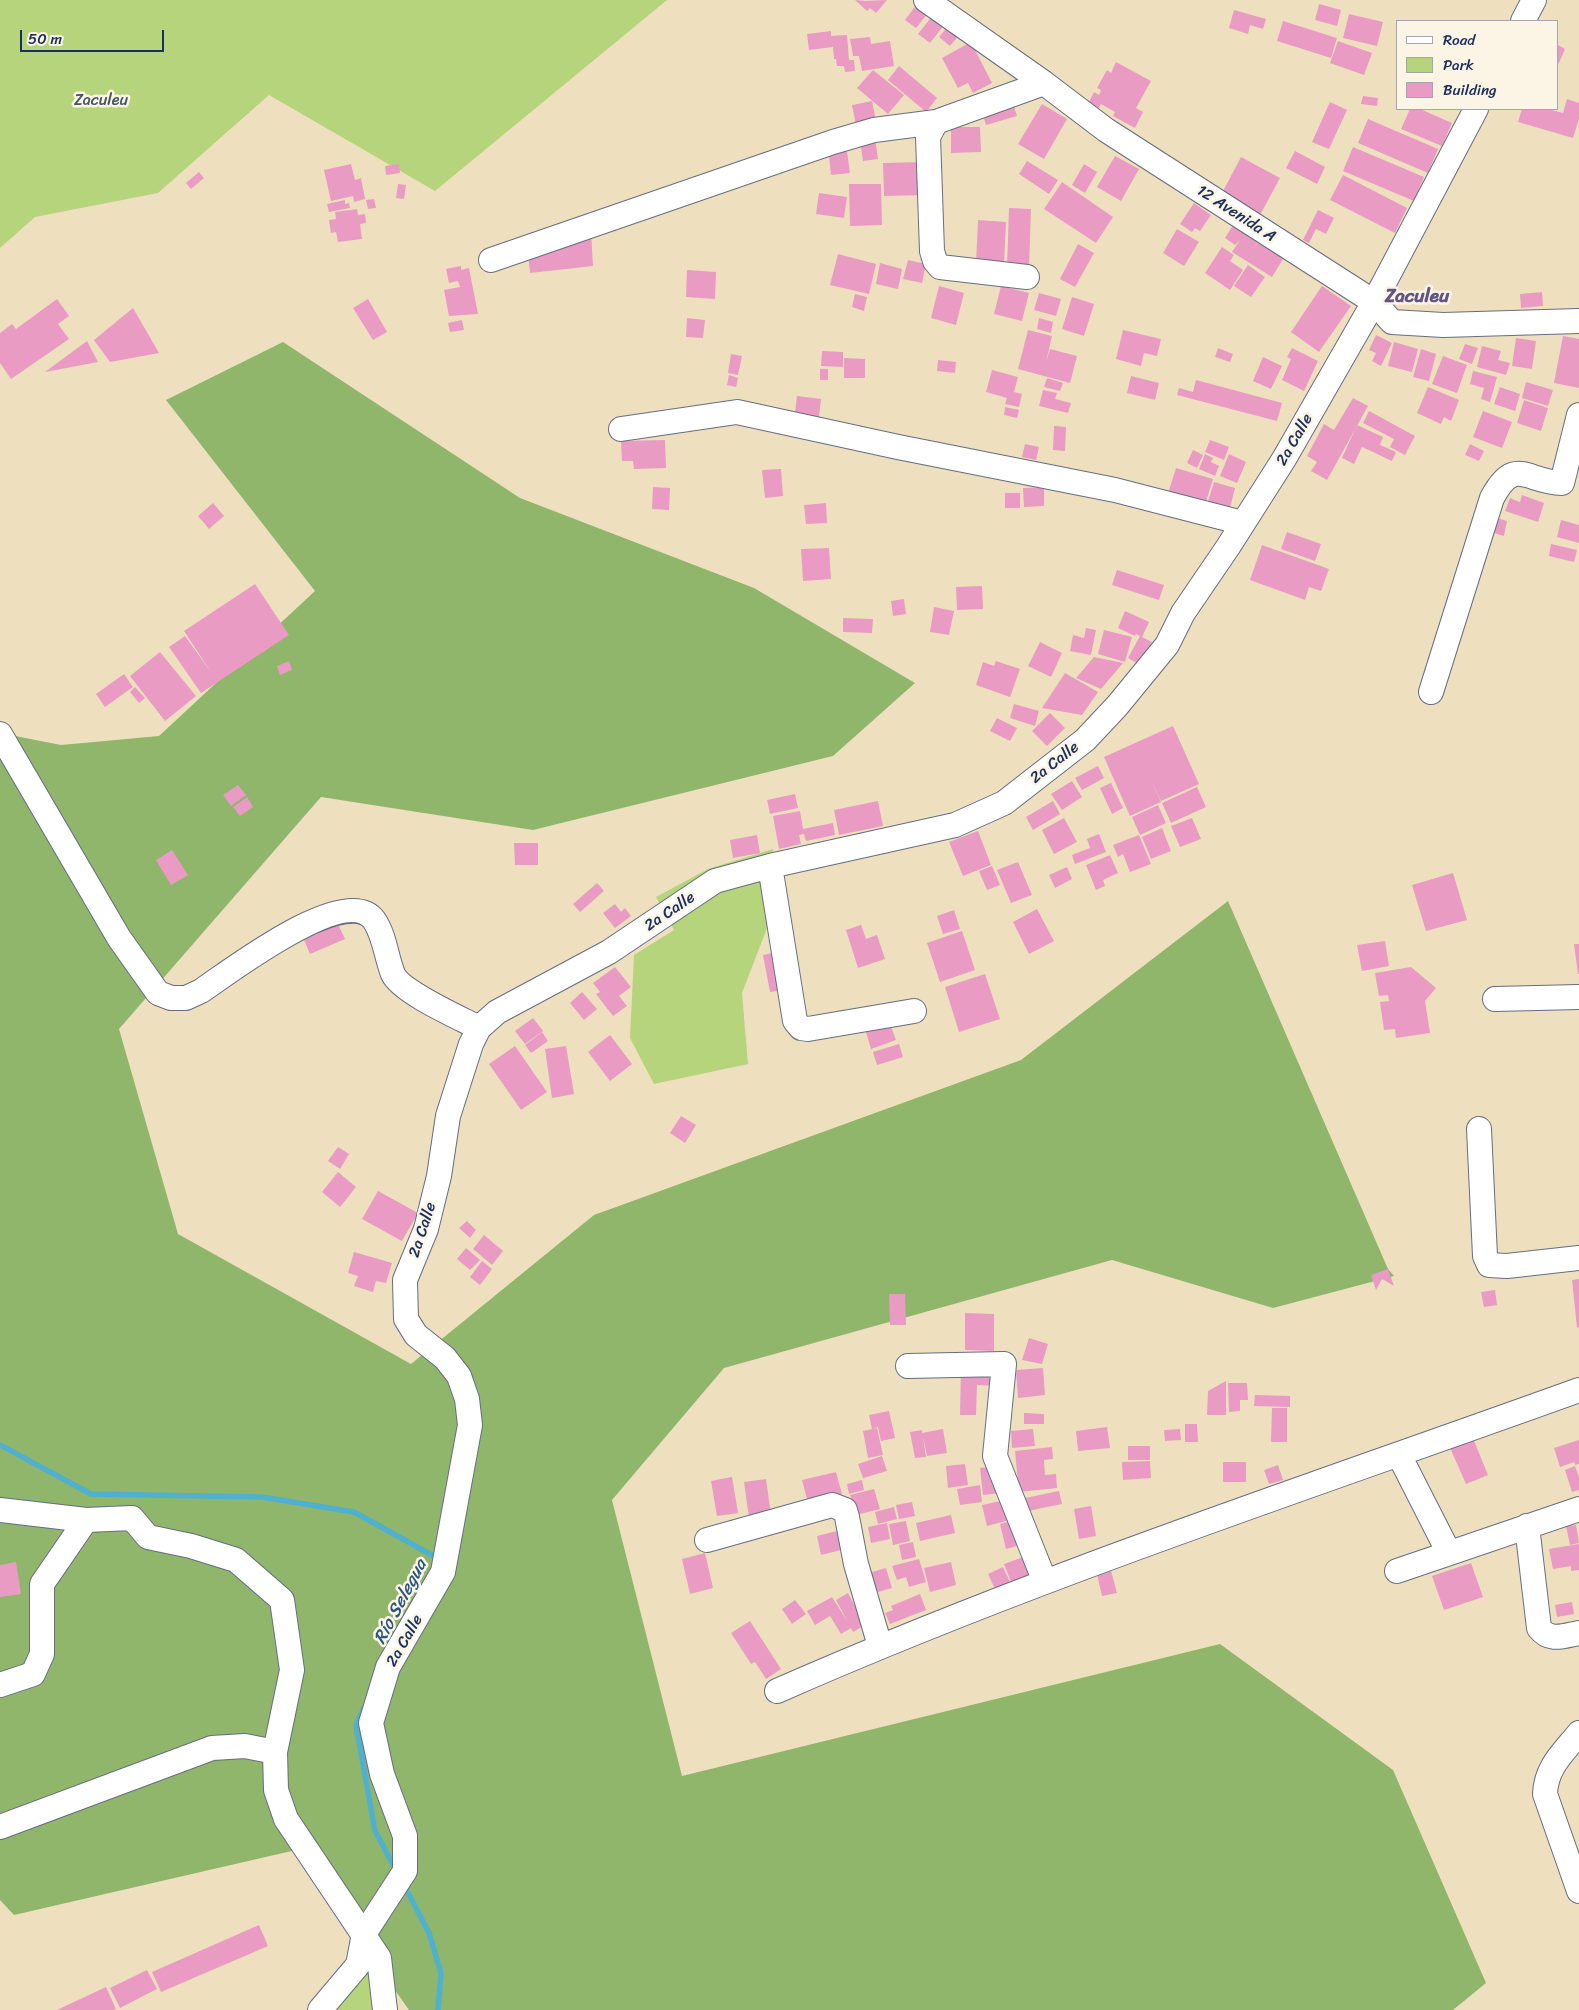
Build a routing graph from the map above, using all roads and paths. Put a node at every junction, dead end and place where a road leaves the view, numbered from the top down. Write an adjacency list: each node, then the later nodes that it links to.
1 (1534, 0): 3 (street)
2 (935, 3): 4 (street, 12 Avenida A)
3 (1524, 20)
4 (1044, 83): 6 (street); 9 (street, 12 Avenida A)
5 (1475, 110): 9 (street, 2a Calle)
6 (936, 122): 7 (street); 8 (street)
7 (492, 260)
8 (1027, 276)
9 (1374, 302): 10 (street, 12 Avenida A); 13 (street, 2a Calle)
10 (1579, 321)
11 (1579, 414): 14 (street)
12 (621, 429): 13 (street)
13 (1243, 523): 16 (street, 2a Calle)
14 (1431, 692)
15 (0, 734): 20 (street)
16 (770, 866): 19 (street); 20 (street, 2a Calle)
17 (1579, 997): 18 (street)
18 (1495, 999)
19 (914, 1011)
20 (479, 1028): 42 (street, 2a Calle)
21 (1480, 1129): 22 (street)
22 (1579, 1258)
23 (908, 1366): 33 (street)
24 (1579, 1390): 25 (street)
25 (1399, 1455): 31 (street); 33 (street)
26 (1579, 1509): 29 (street)
27 (0, 1510): 28 (street)
28 (86, 1520): 36 (street); 39 (street)
29 (1527, 1526): 31 (street); 34 (street)
30 (707, 1540): 35 (street)
31 (1449, 1553): 32 (street)
32 (1397, 1571)
33 (1045, 1582): 35 (street)
34 (1579, 1633)
35 (880, 1646): 37 (street)
36 (0, 1685)
37 (777, 1691)
38 (1579, 1733): 41 (street)
39 (275, 1752): 40 (street); 42 (street)
40 (0, 1827)
41 (1579, 1891)
42 (364, 1934): 43 (street); 44 (street)
43 (320, 2010)
44 (385, 2010)

